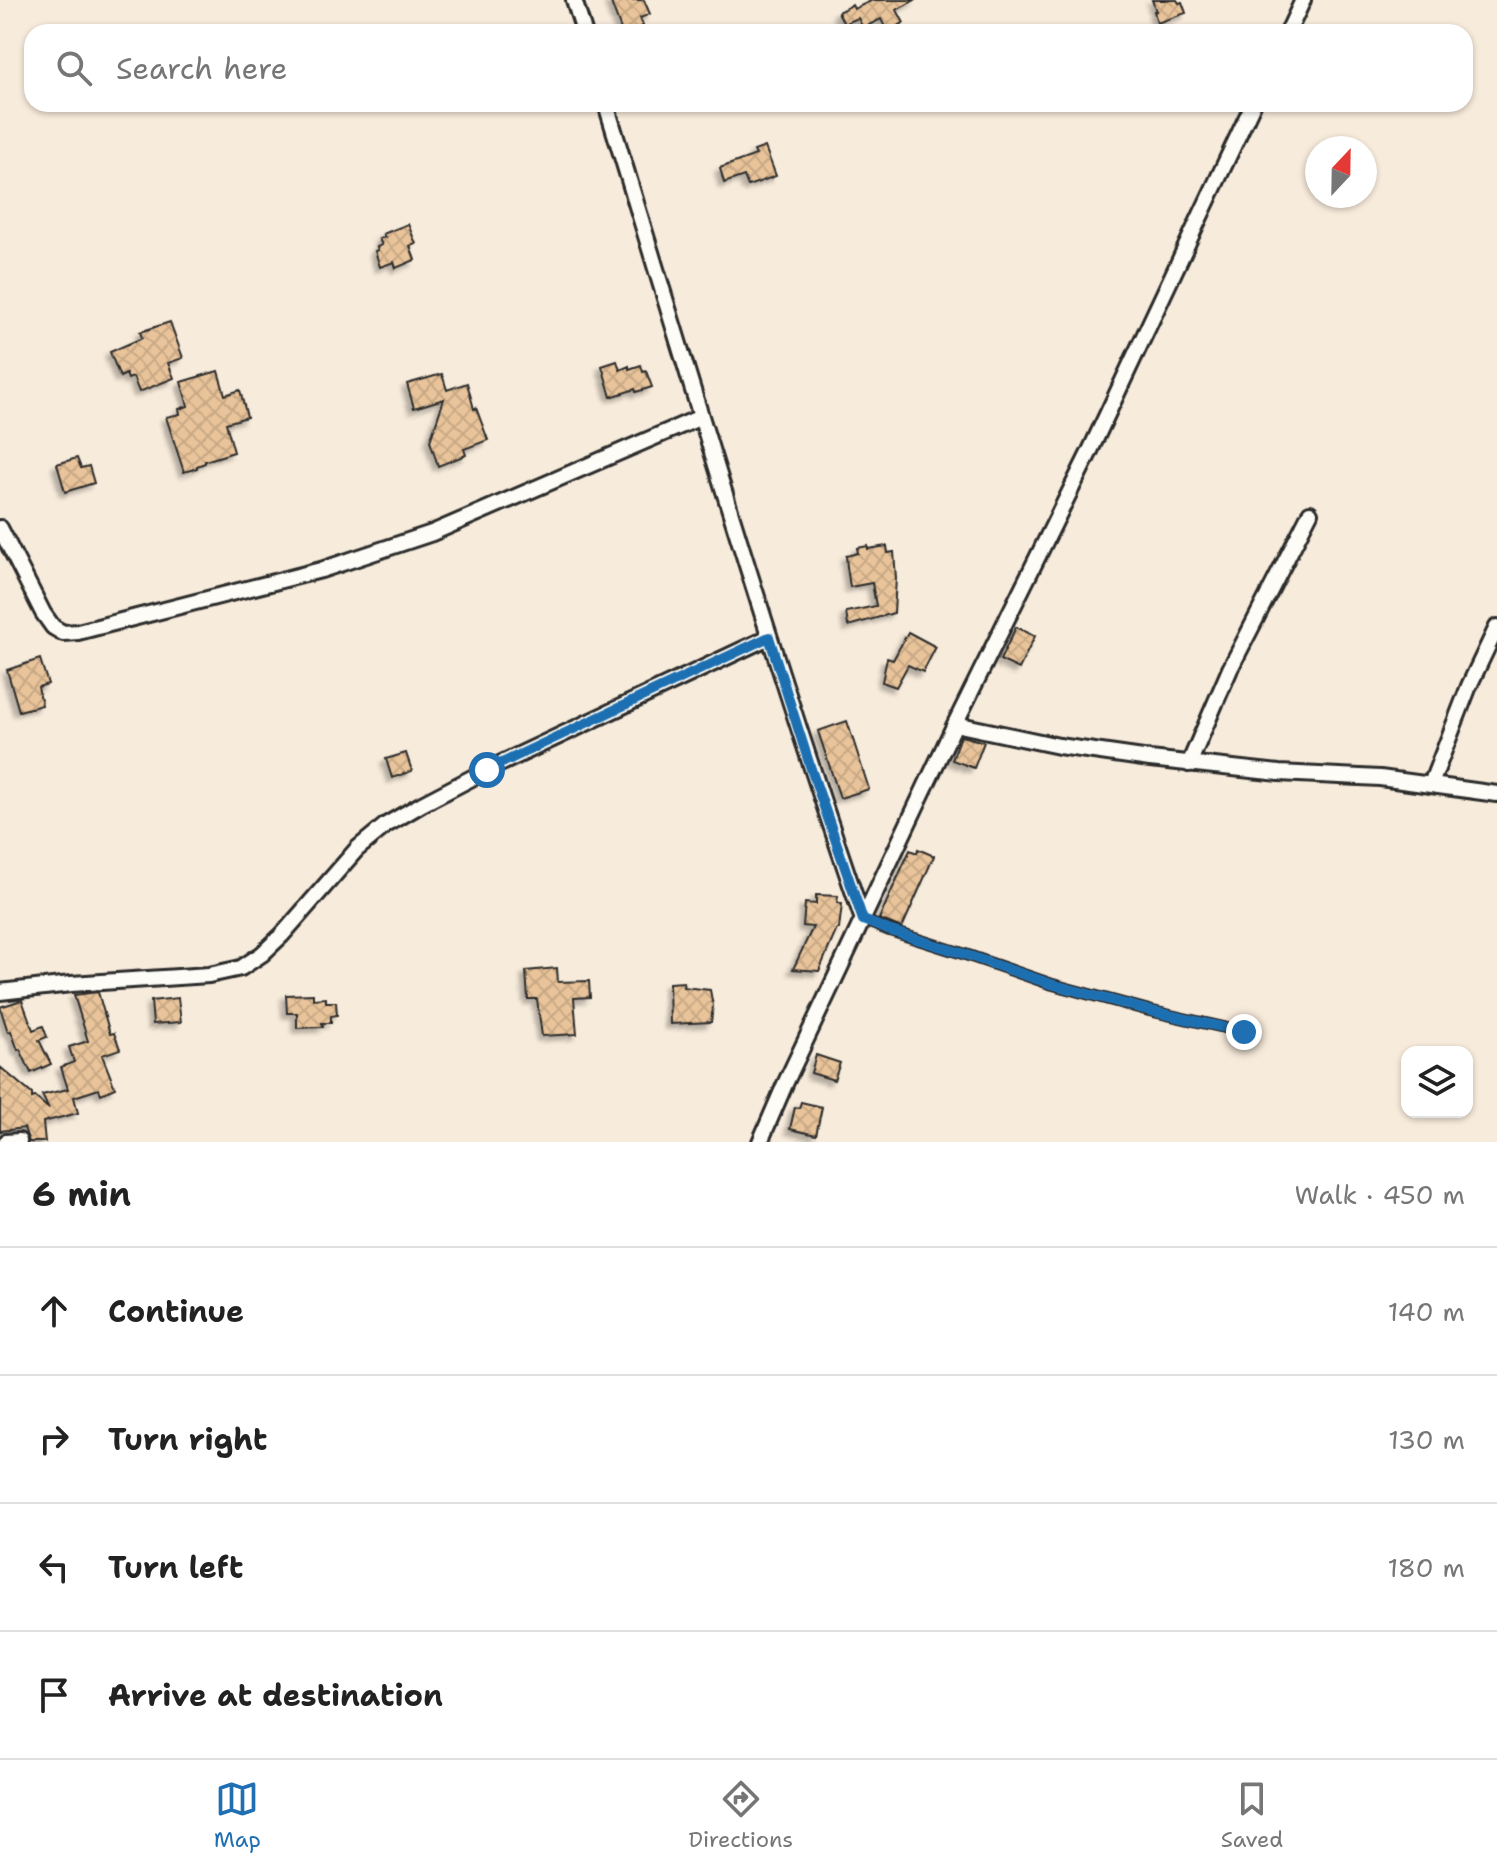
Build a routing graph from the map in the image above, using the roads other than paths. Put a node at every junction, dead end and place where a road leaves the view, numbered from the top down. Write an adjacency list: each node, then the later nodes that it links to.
1 (574, 0): 3 (street)
2 (1303, 0): 4 (street)
3 (582, 24)
4 (1292, 24)
5 (608, 112): 7 (street)
6 (1249, 112): 12 (street)
7 (701, 417): 9 (street); 11 (street)
8 (1310, 513): 13 (street)
9 (0, 528)
10 (1497, 627): 14 (street)
11 (769, 637): 16 (street); 17 (street)
12 (955, 724): 13 (street); 16 (street)
13 (1189, 764): 14 (street)
14 (1431, 784): 15 (street)
15 (1497, 794)
16 (863, 920): 18 (lane); 21 (street)
17 (0, 992)
18 (1244, 1032)
19 (19, 1141): 20 (street)
20 (6, 1142)
21 (760, 1142)

